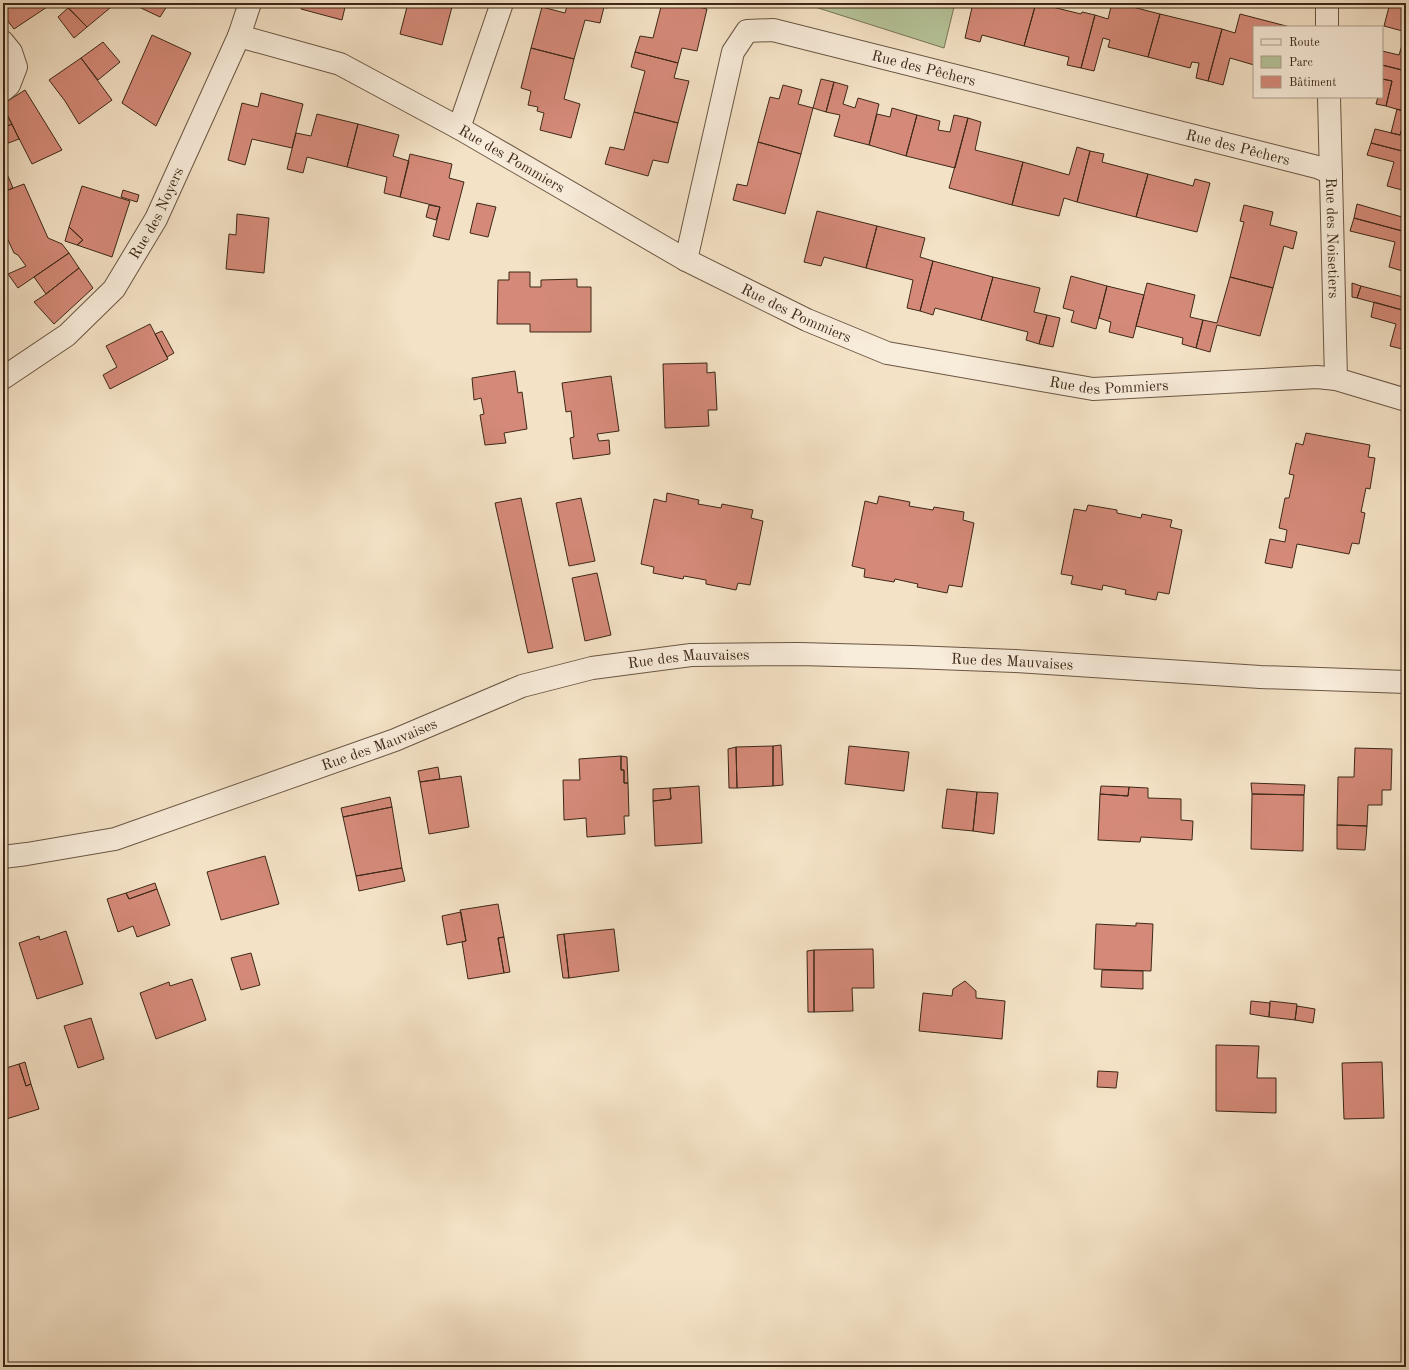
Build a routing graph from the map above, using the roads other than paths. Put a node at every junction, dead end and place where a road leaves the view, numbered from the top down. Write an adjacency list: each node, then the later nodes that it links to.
1 (250, 3): 5 (street, Rue des Noyers)
2 (502, 3): 9 (street)
3 (1327, 3): 4 (street)
4 (1327, 26)
5 (239, 36): 9 (street, Rue des Pommiers); 12 (street, Rue des Noyers)
6 (3, 42): 7 (street)
7 (3, 90)
8 (1329, 98): 10 (street, Rue des Noisetiers)
9 (459, 128): 11 (street, Rue des Pommiers)
10 (1331, 172): 11 (street, Rue des Pêchers); 13 (street, Rue des Noisetiers)
11 (686, 260): 13 (street, Rue des Pommiers)
12 (3, 378)
13 (1336, 379): 14 (street, Rue des Pommiers)
14 (1406, 400)
15 (1406, 682): 16 (street, Rue des Mauvaises)
16 (3, 857)

